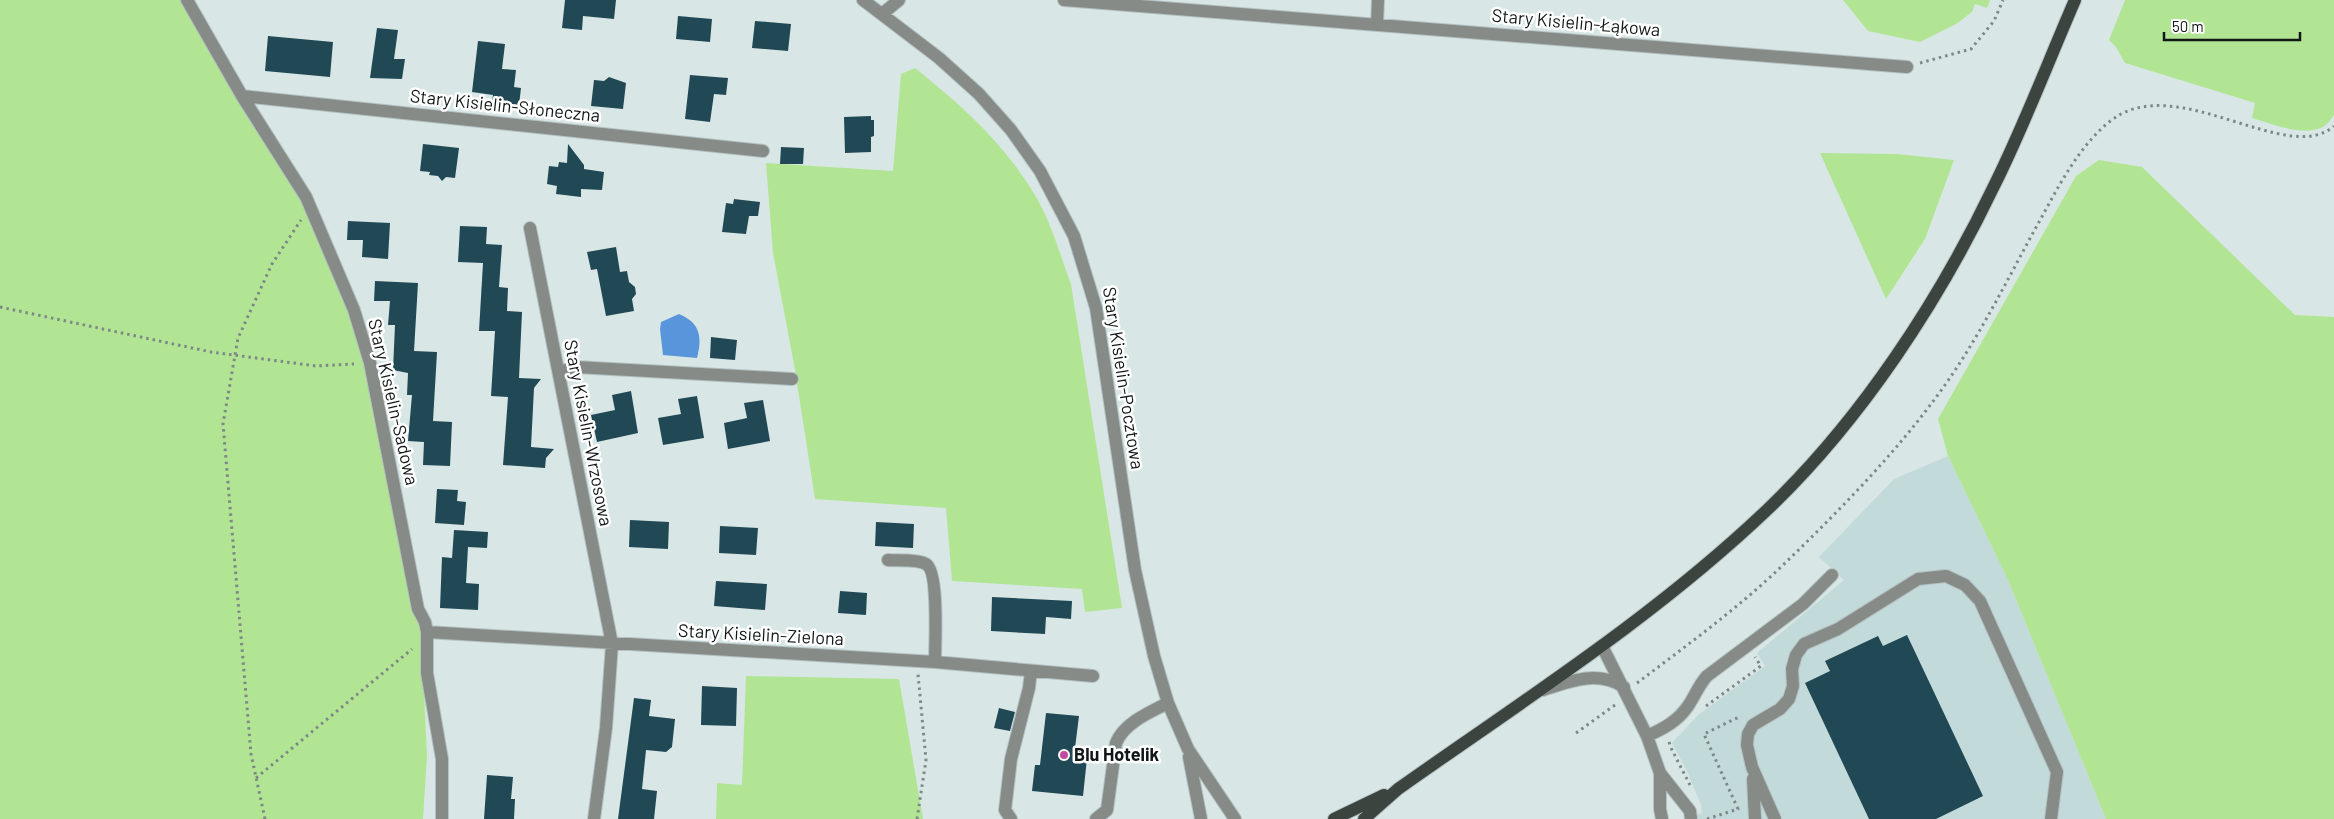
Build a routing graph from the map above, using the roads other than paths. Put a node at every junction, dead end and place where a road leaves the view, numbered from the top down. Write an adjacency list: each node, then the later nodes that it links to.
1 (187, 0): 10 (street, Stary Kisielin-Sadowa)
2 (863, 0): 7 (street, Stary Kisielin-Pocztowa)
3 (899, 0): 7 (street)
4 (1064, 0): 8 (street, Stary Kisielin-Łąkowa)
5 (1378, 0): 8 (street)
6 (2075, 0): 19 (main road)
7 (882, 14): 25 (street, Stary Kisielin-Pocztowa)
8 (1377, 25): 9 (street, Stary Kisielin-Łąkowa)
9 (1907, 67)
10 (242, 96): 11 (street, Stary Kisielin-Słoneczna); 17 (street, Stary Kisielin-Sadowa)
11 (763, 151)
12 (530, 228): 13 (street, Stary Kisielin-Wrzosowa)
13 (559, 372): 14 (street); 18 (street, Stary Kisielin-Wrzosowa)
14 (792, 379)
15 (888, 560): 20 (street)
16 (1832, 575): 26 (street)
17 (427, 632): 18 (street, Stary Kisielin-Zielona); 31 (street, Stary Kisielin-Sadowa)
18 (612, 644): 20 (street, Stary Kisielin-Zielona); 32 (street, Stary Kisielin-Wrzosowa)
19 (1602, 646): 23 (street); 24 (main road)
20 (935, 662): 21 (street, Stary Kisielin-Zielona)
21 (1031, 670): 22 (street, Stary Kisielin-Zielona); 33 (street)
22 (1093, 676)
23 (1626, 691): 24 (street); 26 (street)
24 (1534, 694): 30 (main road)
25 (1168, 702): 27 (street, Stary Kisielin-Pocztowa); 34 (street)
26 (1647, 736): 29 (street)
27 (1188, 749): 35 (street, Stary Kisielin-Pocztowa); 36 (street, Stary Kisielin-Pocztowa)
28 (1752, 767): 41 (street); 42 (street); 43 (street)
29 (1660, 772): 39 (street); 40 (street)
30 (1398, 789): 37 (main road); 38 (main road)
31 (442, 819)
32 (594, 819)
33 (1011, 819)
34 (1096, 819)
35 (1201, 819)
36 (1235, 819)
37 (1334, 819)
38 (1364, 819)
39 (1662, 819)
40 (1691, 819)
41 (1755, 819)
42 (1775, 819)
43 (2051, 819)

